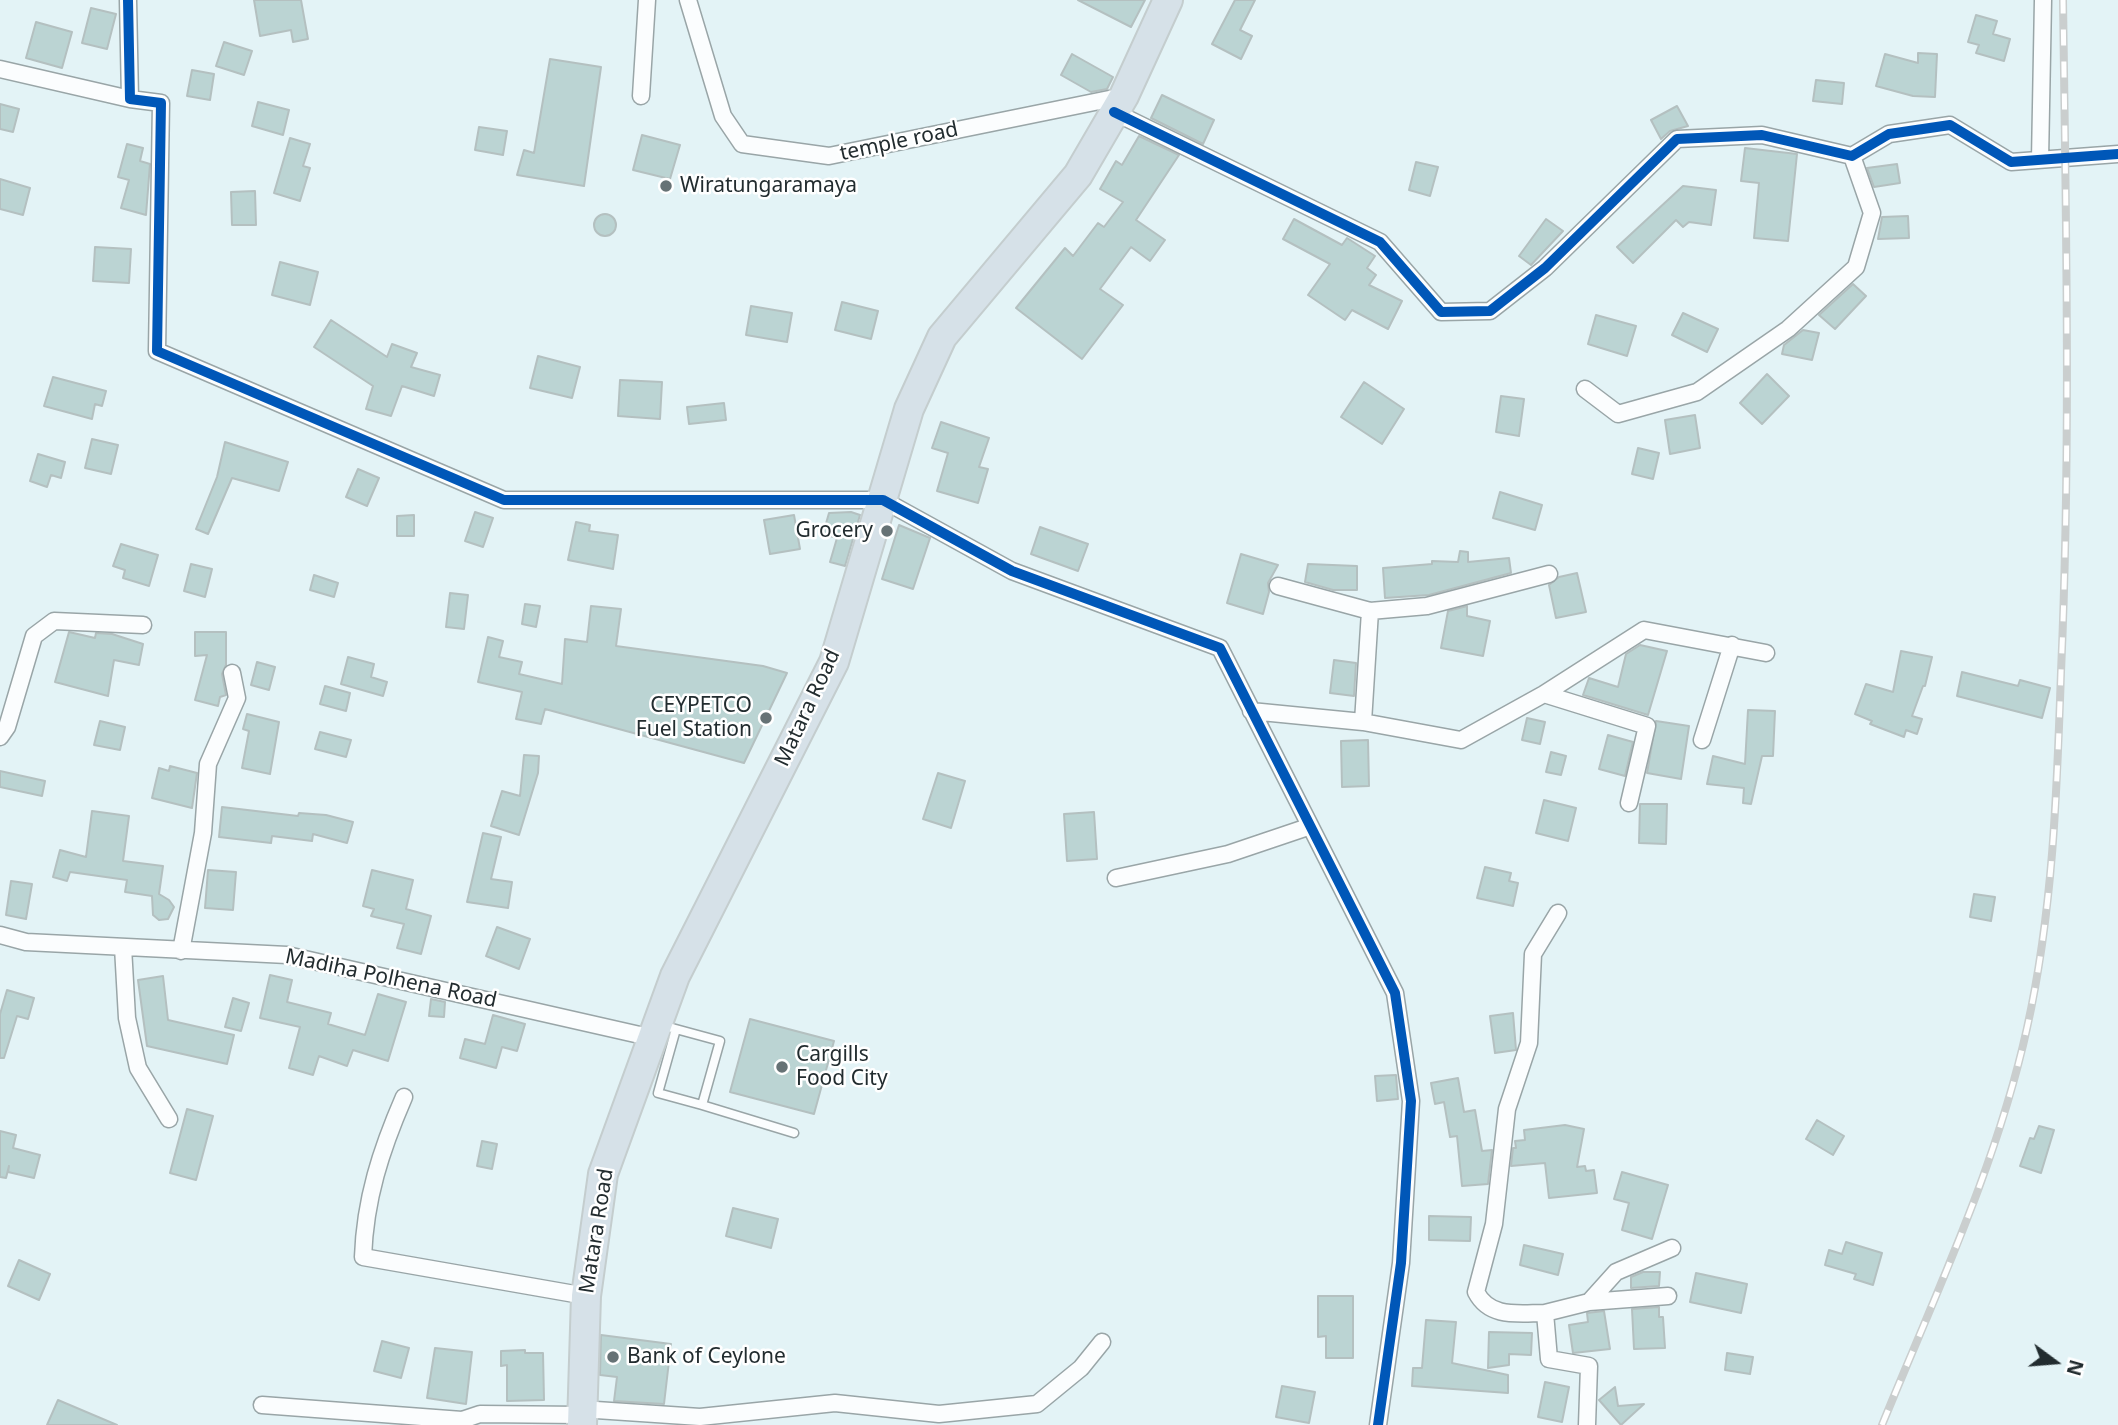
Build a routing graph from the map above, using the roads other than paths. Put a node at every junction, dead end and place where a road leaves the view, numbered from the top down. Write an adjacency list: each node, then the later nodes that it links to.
1 (128, 0): 8 (street)
2 (647, 0): 7 (street)
3 (688, 0): 9 (street, temple road)
4 (1168, 0): 9 (highway, Matara Road)
5 (2042, 0): 12 (street)
6 (0, 69): 8 (street)
7 (641, 96)
8 (130, 99): 14 (street)
9 (1119, 104): 11 (street); 14 (highway, Matara Road)
10 (2118, 154): 12 (street)
11 (1852, 156): 12 (street); 13 (street)
12 (2040, 160)
13 (1585, 389)
14 (883, 500): 23 (street); 34 (highway, Matara Road)
15 (1549, 574): 17 (street)
16 (1278, 586): 17 (street)
17 (1370, 611): 24 (street)
18 (143, 625): 25 (street)
19 (1732, 645): 20 (street); 22 (street); 26 (street)
20 (1766, 653)
21 (232, 673): 33 (street)
22 (1544, 694): 24 (street); 27 (street)
23 (1251, 711): 24 (street); 28 (street)
24 (1363, 722)
25 (0, 737)
26 (1702, 740)
27 (1629, 803)
28 (1308, 827): 29 (street); 47 (street)
29 (1116, 877)
30 (1558, 913): 43 (street)
31 (0, 935): 32 (street, Madiha Polhena Road)
32 (123, 947): 33 (street, Madiha Polhena Road); 37 (street)
33 (181, 951): 34 (street, Madiha Polhena Road)
34 (662, 1030): 36 (lane); 36 (lane); 40 (highway, Matara Road)
35 (404, 1097): 40 (street)
36 (702, 1105): 38 (lane)
37 (169, 1119)
38 (794, 1133)
39 (1672, 1248): 42 (street)
40 (586, 1296): 46 (highway, Matara Road)
41 (1668, 1296): 42 (street)
42 (1589, 1302): 43 (street)
43 (1545, 1313): 48 (street)
44 (1102, 1342): 46 (street)
45 (262, 1405): 46 (street)
46 (581, 1416)
47 (1378, 1425)
48 (1587, 1425)

